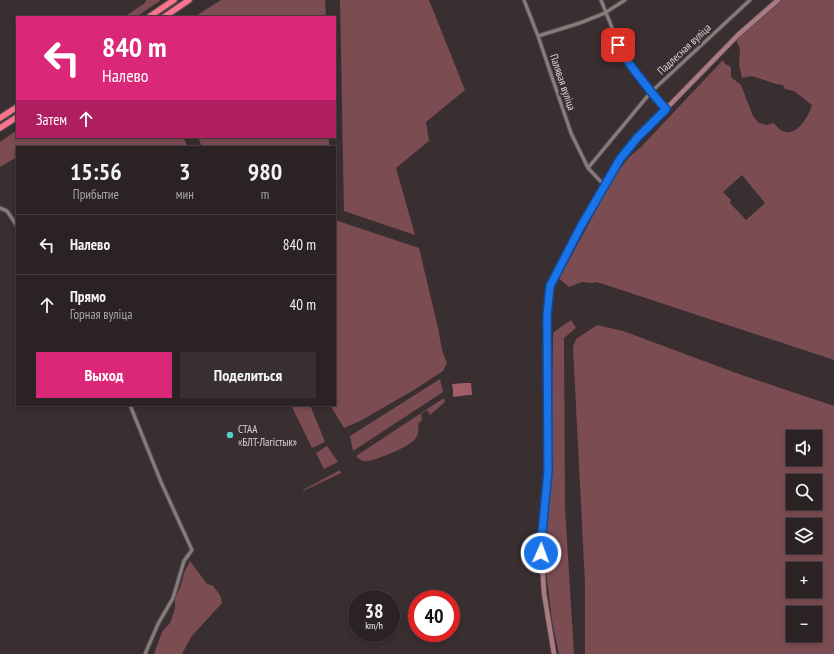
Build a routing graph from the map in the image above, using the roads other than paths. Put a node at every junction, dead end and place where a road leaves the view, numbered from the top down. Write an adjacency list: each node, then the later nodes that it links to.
1 (189, 0): 10 (highway)
2 (524, 0): 11 (street, Палявая вуліца)
3 (601, 0): 8 (street)
4 (625, 0): 8 (street)
5 (750, 0): 12 (street, Падлесная вуліца)
6 (778, 0): 14 (street)
7 (172, 1): 9 (highway)
8 (605, 12): 11 (street); 12 (street)
9 (150, 16)
10 (165, 16)
11 (538, 36): 18 (street, Палявая вуліца)
12 (651, 92): 14 (street); 18 (street, Падлесная вуліца)
13 (16, 108): 15 (highway)
14 (666, 109): 19 (street)
15 (0, 118)
16 (16, 118): 17 (highway)
17 (0, 128)
18 (588, 168): 19 (street, Палявая вуліца)
19 (604, 185): 24 (street)
20 (0, 208): 21 (street)
21 (16, 224)
22 (130, 406): 23 (street)
23 (145, 654)
24 (554, 654)

